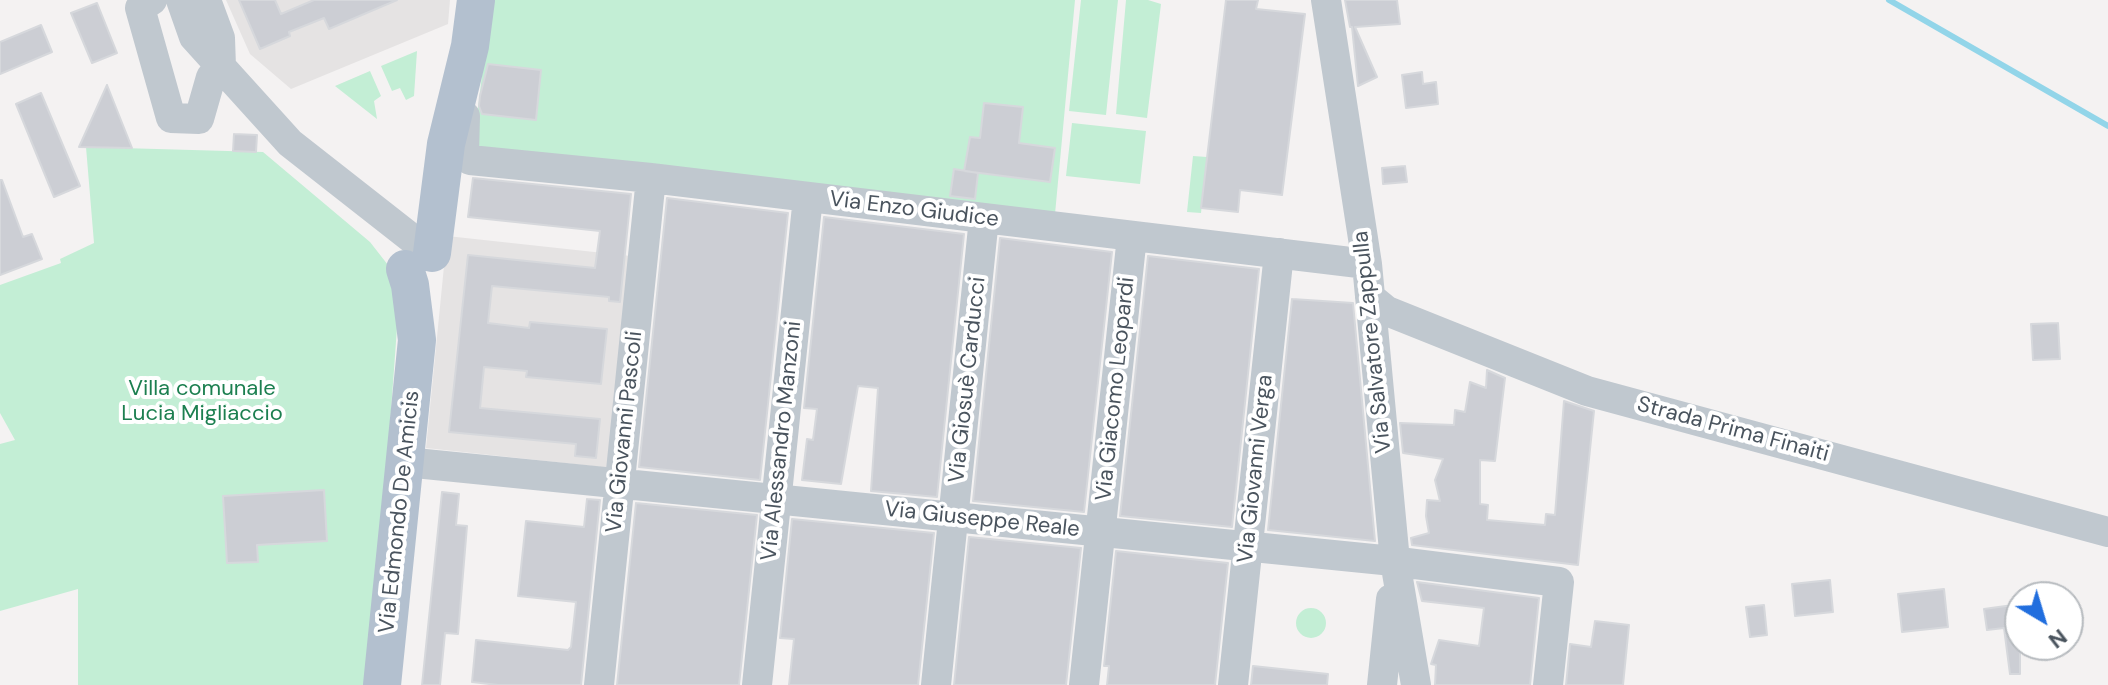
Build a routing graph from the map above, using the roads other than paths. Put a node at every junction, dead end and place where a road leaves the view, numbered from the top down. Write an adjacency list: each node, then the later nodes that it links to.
1 (152, 0): 8 (street)
2 (181, 0): 8 (street)
3 (206, 0): 8 (street)
4 (462, 0): 14 (main road)
5 (476, 0): 7 (main road)
6 (1326, 0): 15 (street, Via Salvatore Zappulla)
7 (470, 46): 9 (street, Via Enzo Giudice); 14 (main road)
8 (221, 67): 14 (street)
9 (651, 178): 10 (street, Via Enzo Giudice); 18 (street, Via Giovanni Pascoli)
10 (808, 197): 11 (street, Via Enzo Giudice); 19 (street, Via Alessandro Manzoni)
11 (984, 218): 12 (street, Via Enzo Giudice); 20 (street, Via Giosuè Carducci)
12 (1132, 236): 13 (street, Via Enzo Giudice); 21 (street, Via Giacomo Leopardi)
13 (1279, 253): 15 (street, Via Enzo Giudice); 23 (street, Via Giovanni Verga)
14 (417, 255): 17 (main road, Via Edmondo De Amicis)
15 (1367, 264): 16 (street, Via Salvatore Zappulla)
16 (1370, 297): 22 (street, Strada Prima Finaiti); 24 (street, Via Salvatore Zappulla)
17 (405, 462): 18 (street, Via Giuseppe Reale); 25 (main road, Via Edmondo De Amicis)
18 (620, 484): 19 (street, Via Giuseppe Reale); 26 (street, Via Giovanni Pascoli)
19 (776, 499): 20 (street, Via Giuseppe Reale); 27 (street, Via Alessandro Manzoni)
20 (954, 517): 21 (street, Via Giuseppe Reale); 28 (street, Via Giosuè Carducci)
21 (1101, 532): 23 (street, Via Giuseppe Reale); 29 (street, Via Giacomo Leopardi)
22 (2108, 532)
23 (1248, 546): 24 (street, Via Giuseppe Reale); 30 (street, Via Giovanni Verga)
24 (1395, 561): 31 (street); 32 (street, Via Salvatore Zappulla); 33 (street, Via Giuseppe Reale)
25 (382, 685)
26 (599, 685)
27 (757, 685)
28 (936, 685)
29 (1084, 685)
30 (1233, 685)
31 (1382, 685)
32 (1416, 685)
33 (1548, 685)

